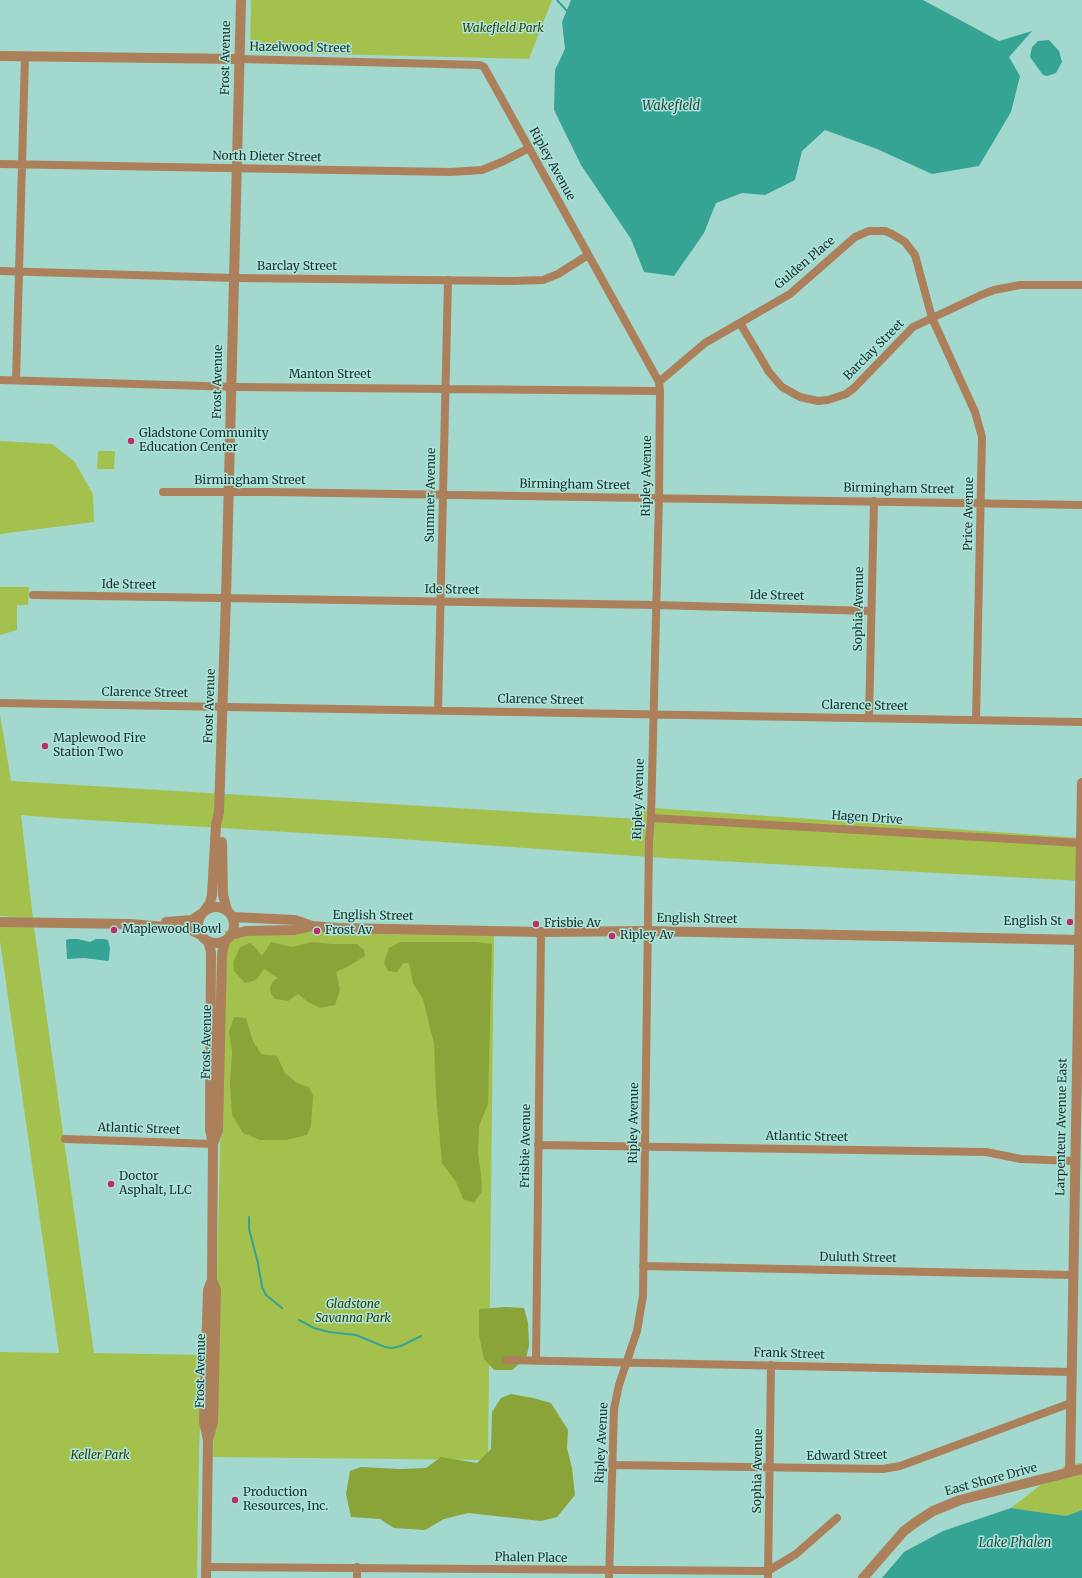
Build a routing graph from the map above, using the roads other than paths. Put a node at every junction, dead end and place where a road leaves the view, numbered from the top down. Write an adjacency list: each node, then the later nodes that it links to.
1 (241, 0): 4 (street, Frost Avenue)
2 (0, 56): 3 (street, Hazelwood Street)
3 (24, 56): 4 (street, Hazelwood Street); 8 (street)
4 (239, 60): 5 (street, Hazelwood Street); 9 (street, Frost Avenue)
5 (480, 65): 6 (street, Ripley Avenue)
6 (529, 148): 9 (street, North Dieter Street); 10 (street, Ripley Avenue)
7 (0, 164): 8 (street, North Dieter Street)
8 (22, 164): 9 (street, North Dieter Street); 12 (street)
9 (237, 169): 13 (street, Frost Avenue)
10 (588, 255): 14 (street, Barclay Street); 21 (street, Ripley Avenue)
11 (0, 271): 12 (street, Barclay Street)
12 (19, 271): 13 (street, Barclay Street); 19 (street)
13 (234, 278): 14 (street, Barclay Street); 20 (street, Frost Avenue)
14 (448, 280): 22 (street, Summer Avenue)
15 (1082, 285): 16 (street, Barclay Street)
16 (932, 318): 17 (street, Barclay Street); 17 (street, Gulden Place); 28 (street, Price Avenue)
17 (740, 322): 21 (street, Gulden Place)
18 (0, 380): 19 (street, Manton Street)
19 (16, 380): 20 (street, Manton Street)
20 (231, 386): 22 (street, Manton Street); 24 (street, Frost Avenue)
21 (659, 386): 22 (street, Manton Street); 26 (street, Ripley Avenue)
22 (446, 388): 25 (street, Summer Avenue)
23 (163, 492): 24 (street, Birmingham Street)
24 (228, 493): 25 (street, Birmingham Street); 31 (street, Frost Avenue)
25 (443, 495): 26 (street, Birmingham Street); 32 (street, Summer Avenue)
26 (659, 498): 27 (street, Birmingham Street); 33 (street, Ripley Avenue)
27 (874, 501): 28 (street, Birmingham Street); 34 (street, Sophia Avenue)
28 (981, 502): 29 (street, Birmingham Street); 40 (street, Price Avenue)
29 (1082, 505)
30 (33, 595): 31 (street, Ide Street)
31 (226, 598): 32 (street, Ide Street); 36 (street, Frost Avenue)
32 (441, 602): 33 (street, Ide Street); 37 (street, Summer Avenue)
33 (656, 605): 34 (street, Ide Street); 38 (street, Ripley Avenue)
34 (871, 610): 39 (street, Sophia Avenue)
35 (0, 703): 36 (street, Clarence Street)
36 (223, 706): 37 (street, Clarence Street); 43 (street, Frost Avenue)
37 (438, 710): 38 (street, Clarence Street)
38 (654, 714): 39 (street, Clarence Street); 44 (street, Ripley Avenue)
39 (869, 718): 40 (street, Clarence Street)
40 (976, 720): 41 (street, Clarence Street)
41 (1082, 722)
42 (1082, 782): 45 (street, Larpenteur Avenue East)
43 (219, 812): 47 (street, Frost Avenue); 48 (street, Frost Avenue)
44 (651, 818): 46 (street, Hagen Drive); 52 (street, Ripley Avenue)
45 (1082, 818): 46 (street, Larpenteur Avenue East)
46 (1080, 843): 56 (street, Larpenteur Avenue East)
47 (203, 912): 48 (street); 50 (street); 54 (street)
48 (230, 914): 51 (street, English Street); 55 (street)
49 (0, 922): 50 (street)
50 (130, 924): 54 (street)
51 (312, 926): 53 (street, English Street); 55 (street, English Street)
52 (648, 931): 53 (street, English Street); 56 (street, English Street); 61 (street, Ripley Avenue)
53 (541, 932): 60 (street, Frisbie Avenue)
54 (204, 938): 55 (street); 59 (street, Frost Avenue)
55 (228, 938): 59 (street, Frost Avenue)
56 (1080, 940): 57 (street, Larpenteur Avenue East)
57 (1079, 1049): 62 (street, Larpenteur Avenue East)
58 (65, 1139): 59 (street, Atlantic Street)
59 (213, 1144): 77 (street, Frost Avenue)
60 (538, 1145): 61 (street, Atlantic Street); 67 (street, Frisbie Avenue)
61 (645, 1147): 62 (street, Atlantic Street); 64 (street, Ripley Avenue)
62 (1077, 1155): 63 (street, Larpenteur Avenue East)
63 (1078, 1255): 65 (street, Larpenteur Avenue East)
64 (643, 1266): 65 (street, Duluth Street); 68 (street, Ripley Avenue)
65 (1073, 1275): 70 (street, Larpenteur Avenue East)
66 (506, 1360): 67 (street, Frank Street)
67 (536, 1361): 68 (street, Frank Street)
68 (626, 1362): 69 (street, Frank Street); 72 (street, Ripley Avenue)
69 (771, 1365): 70 (street, Frank Street); 73 (street, Sophia Avenue)
70 (1072, 1372): 71 (street, Larpenteur Avenue East)
71 (1071, 1403): 73 (street, Edward Street); 75 (street, Larpenteur Avenue East)
72 (613, 1465): 73 (street, Edward Street); 80 (street, Ripley Avenue)
73 (770, 1468): 81 (street, Sophia Avenue)
74 (1082, 1469): 75 (street, East Shore Drive)
75 (1070, 1472): 85 (street, East Shore Drive)
76 (836, 1518): 81 (street)
77 (206, 1567): 78 (street, Phalen Place); 82 (street, Frost Avenue)
78 (357, 1567): 80 (street, Phalen Place); 83 (street)
79 (693, 1572): 80 (street, Phalen Place); 81 (street, Phalen Place); 84 (street)
80 (609, 1574)
81 (768, 1575)
82 (206, 1578)
83 (357, 1578)
84 (684, 1578)
85 (863, 1578)

